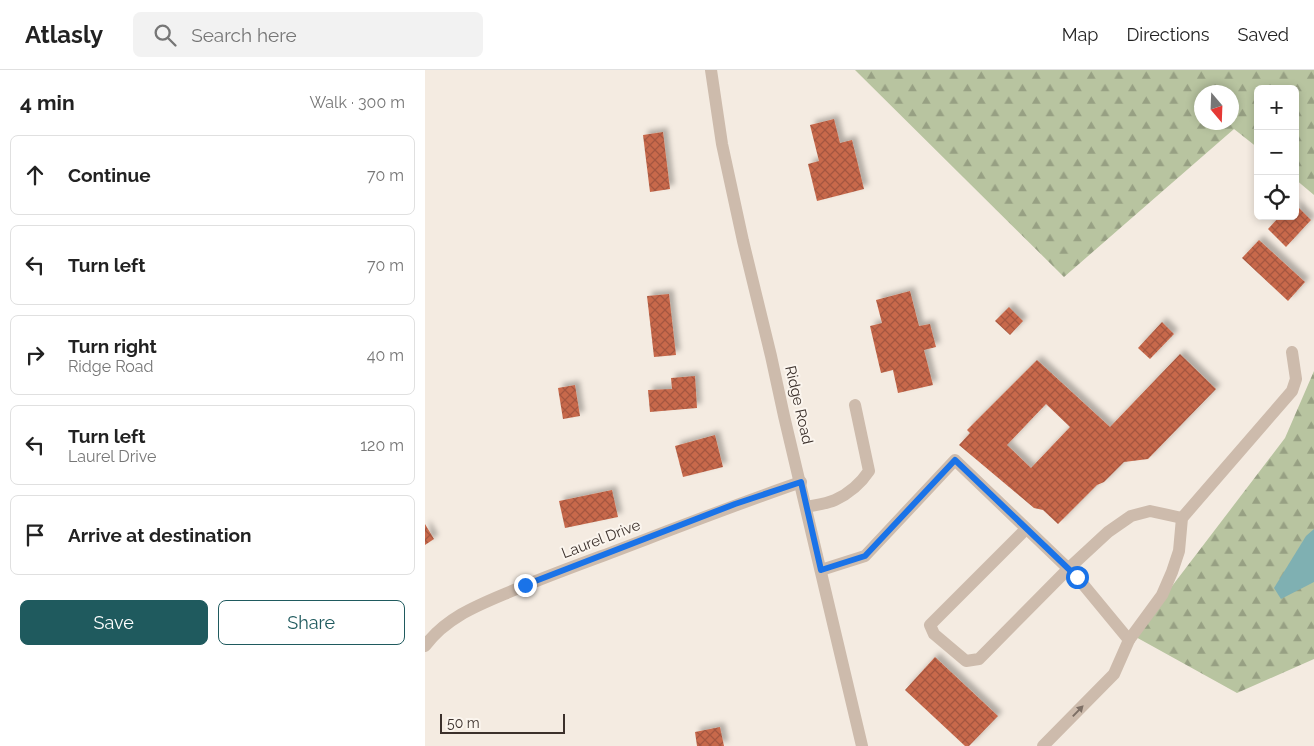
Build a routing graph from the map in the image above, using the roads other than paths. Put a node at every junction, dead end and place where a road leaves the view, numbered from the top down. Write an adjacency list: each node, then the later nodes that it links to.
1 (711, 70): 4 (street, Ridge Road)
2 (1292, 352): 6 (street)
3 (855, 405): 5 (street)
4 (801, 482): 5 (street, Ridge Road); 11 (street, Laurel Drive)
5 (806, 507): 9 (street, Ridge Road)
6 (1181, 518): 8 (street); 10 (street)
7 (1026, 529): 8 (street); 8 (street); 9 (street)
8 (1068, 569): 10 (street)
9 (821, 570): 12 (street, Ridge Road)
10 (1129, 640): 13 (street, one-way to 10)
11 (425, 646)
12 (862, 746)
13 (1043, 746)

